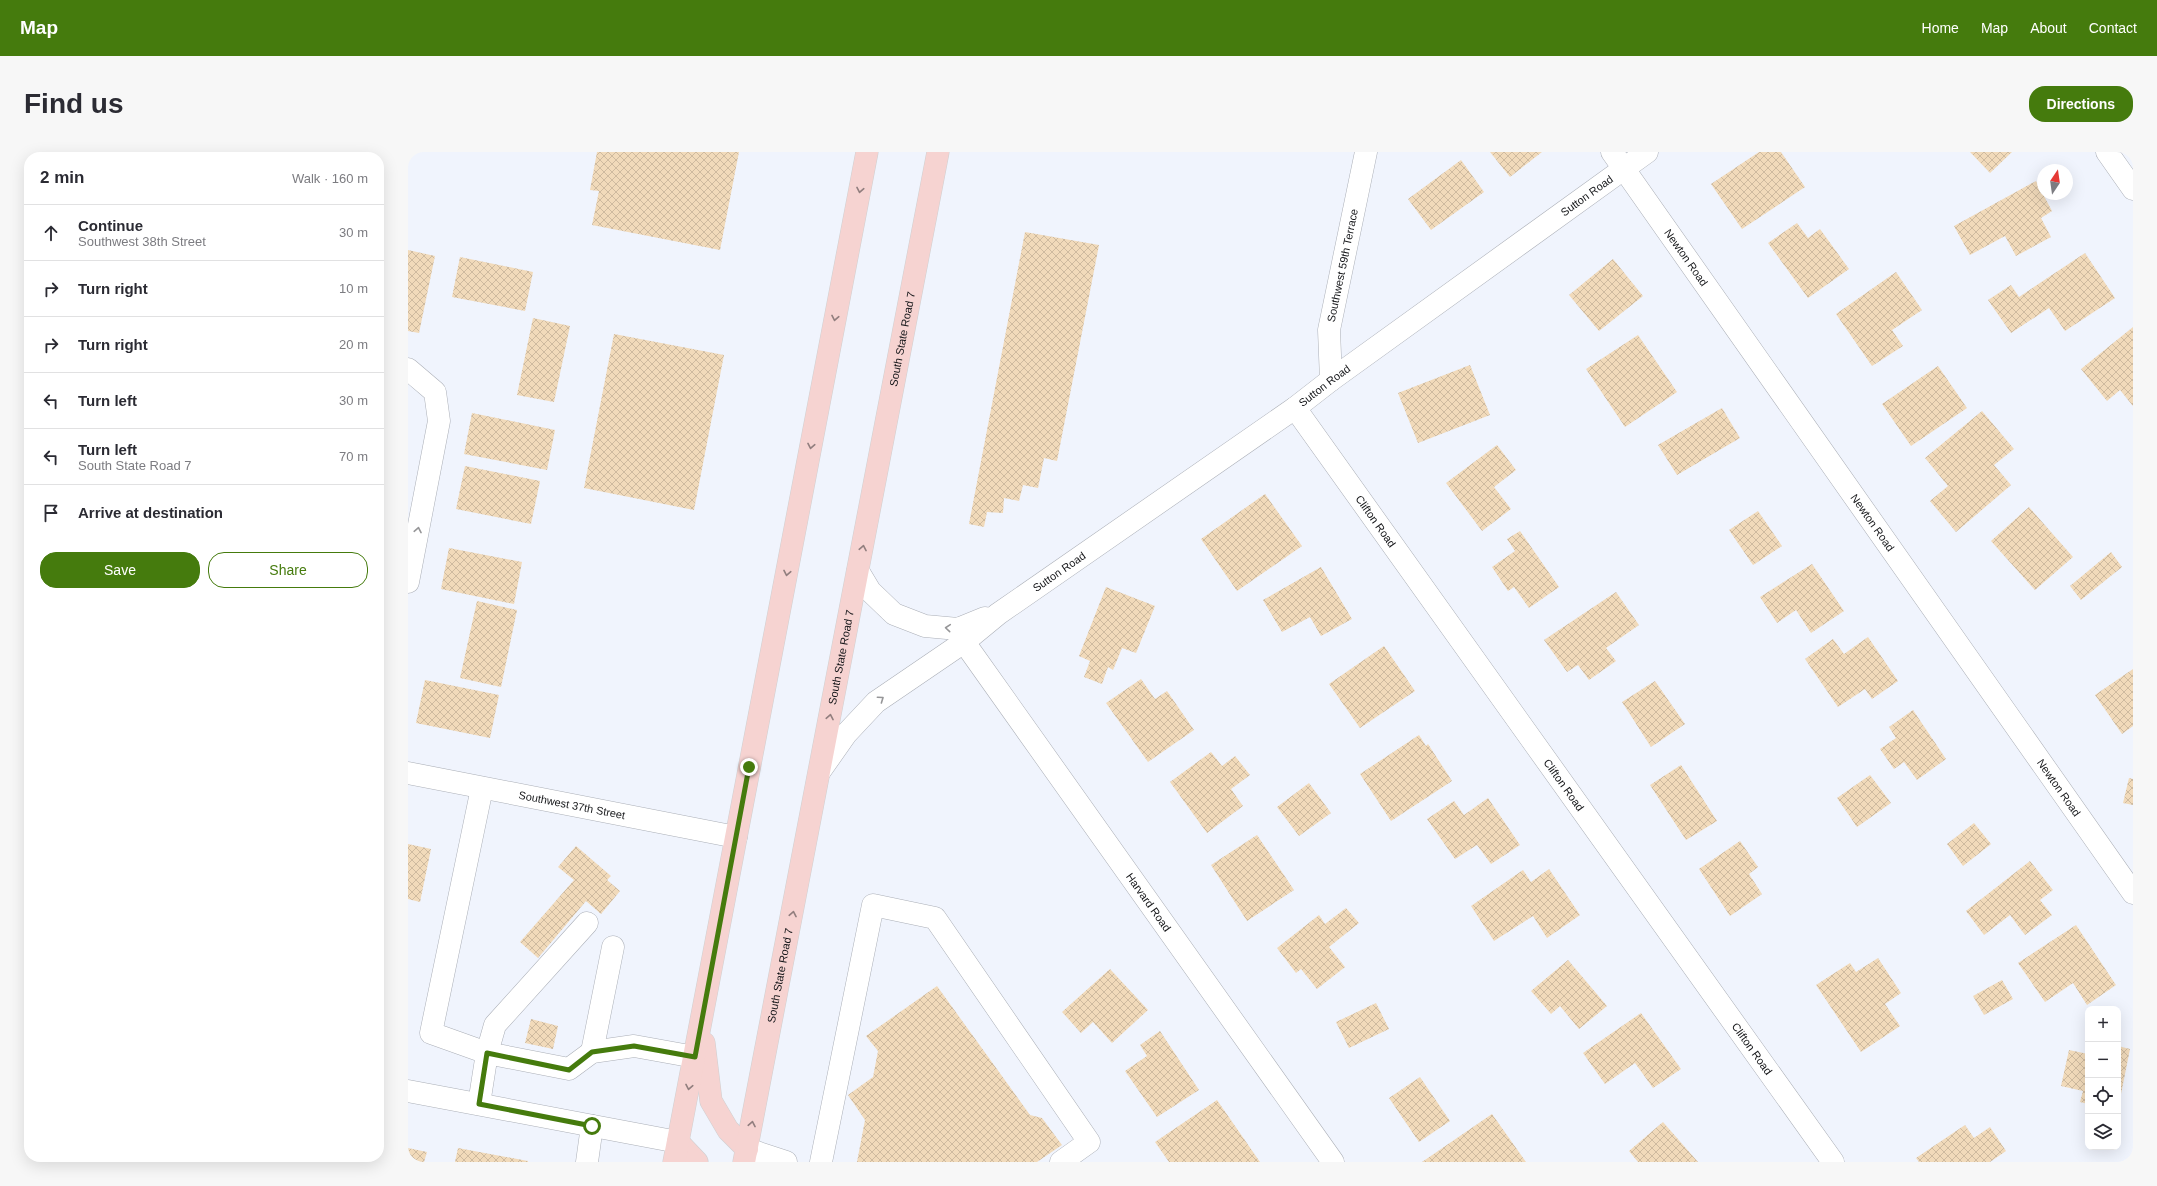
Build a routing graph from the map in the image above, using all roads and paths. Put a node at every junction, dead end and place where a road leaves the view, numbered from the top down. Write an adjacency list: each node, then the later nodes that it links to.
1 (867, 152): 18 (main road, one-way to 18)
2 (938, 152): 11 (main road, South State Road 7, one-way to 2)
3 (1366, 152): 9 (street, Southwest 59th Terrace)
4 (1647, 152): 6 (street, Sutton Road)
5 (2107, 152): 7 (street)
6 (1618, 160): 9 (street, Sutton Road); 19 (street, Newton Road)
7 (2133, 189)
8 (408, 369): 12 (street, one-way to 8)
9 (1330, 380): 10 (street, Sutton Road)
10 (1295, 408): 13 (street, Sutton Road); 37 (street, Clifton Road)
11 (858, 571): 13 (street, Sutton Road, one-way to 11); 15 (main road, South State Road 7, one-way to 11)
12 (408, 582)
13 (998, 614): 14 (street, Sutton Road)
14 (964, 642): 15 (street, Sutton Road, one-way to 14); 36 (street, Harvard Road)
15 (820, 771): 30 (main road, South State Road 7, one-way to 15)
16 (408, 774): 17 (street, Southwest 37th Street)
17 (482, 788): 18 (street, Southwest 37th Street); 24 (street)
18 (736, 837): 22 (main road)
19 (2133, 893)
20 (587, 923): 24 (street)
21 (613, 947): 23 (street)
22 (702, 1022): 25 (main road); 30 (main road)
23 (592, 1052): 24 (street); 25 (street)
24 (487, 1053): 27 (street)
25 (695, 1057): 29 (main road, one-way to 29)
26 (408, 1091): 27 (street)
27 (479, 1104): 28 (street)
28 (592, 1126): 29 (street); 31 (street)
29 (676, 1152): 32 (main road)
30 (746, 1155): 33 (street)
31 (587, 1162)
32 (697, 1162)
33 (786, 1162)
34 (821, 1162): 35 (street)
35 (1061, 1162)
36 (1333, 1162)
37 (1833, 1162)

